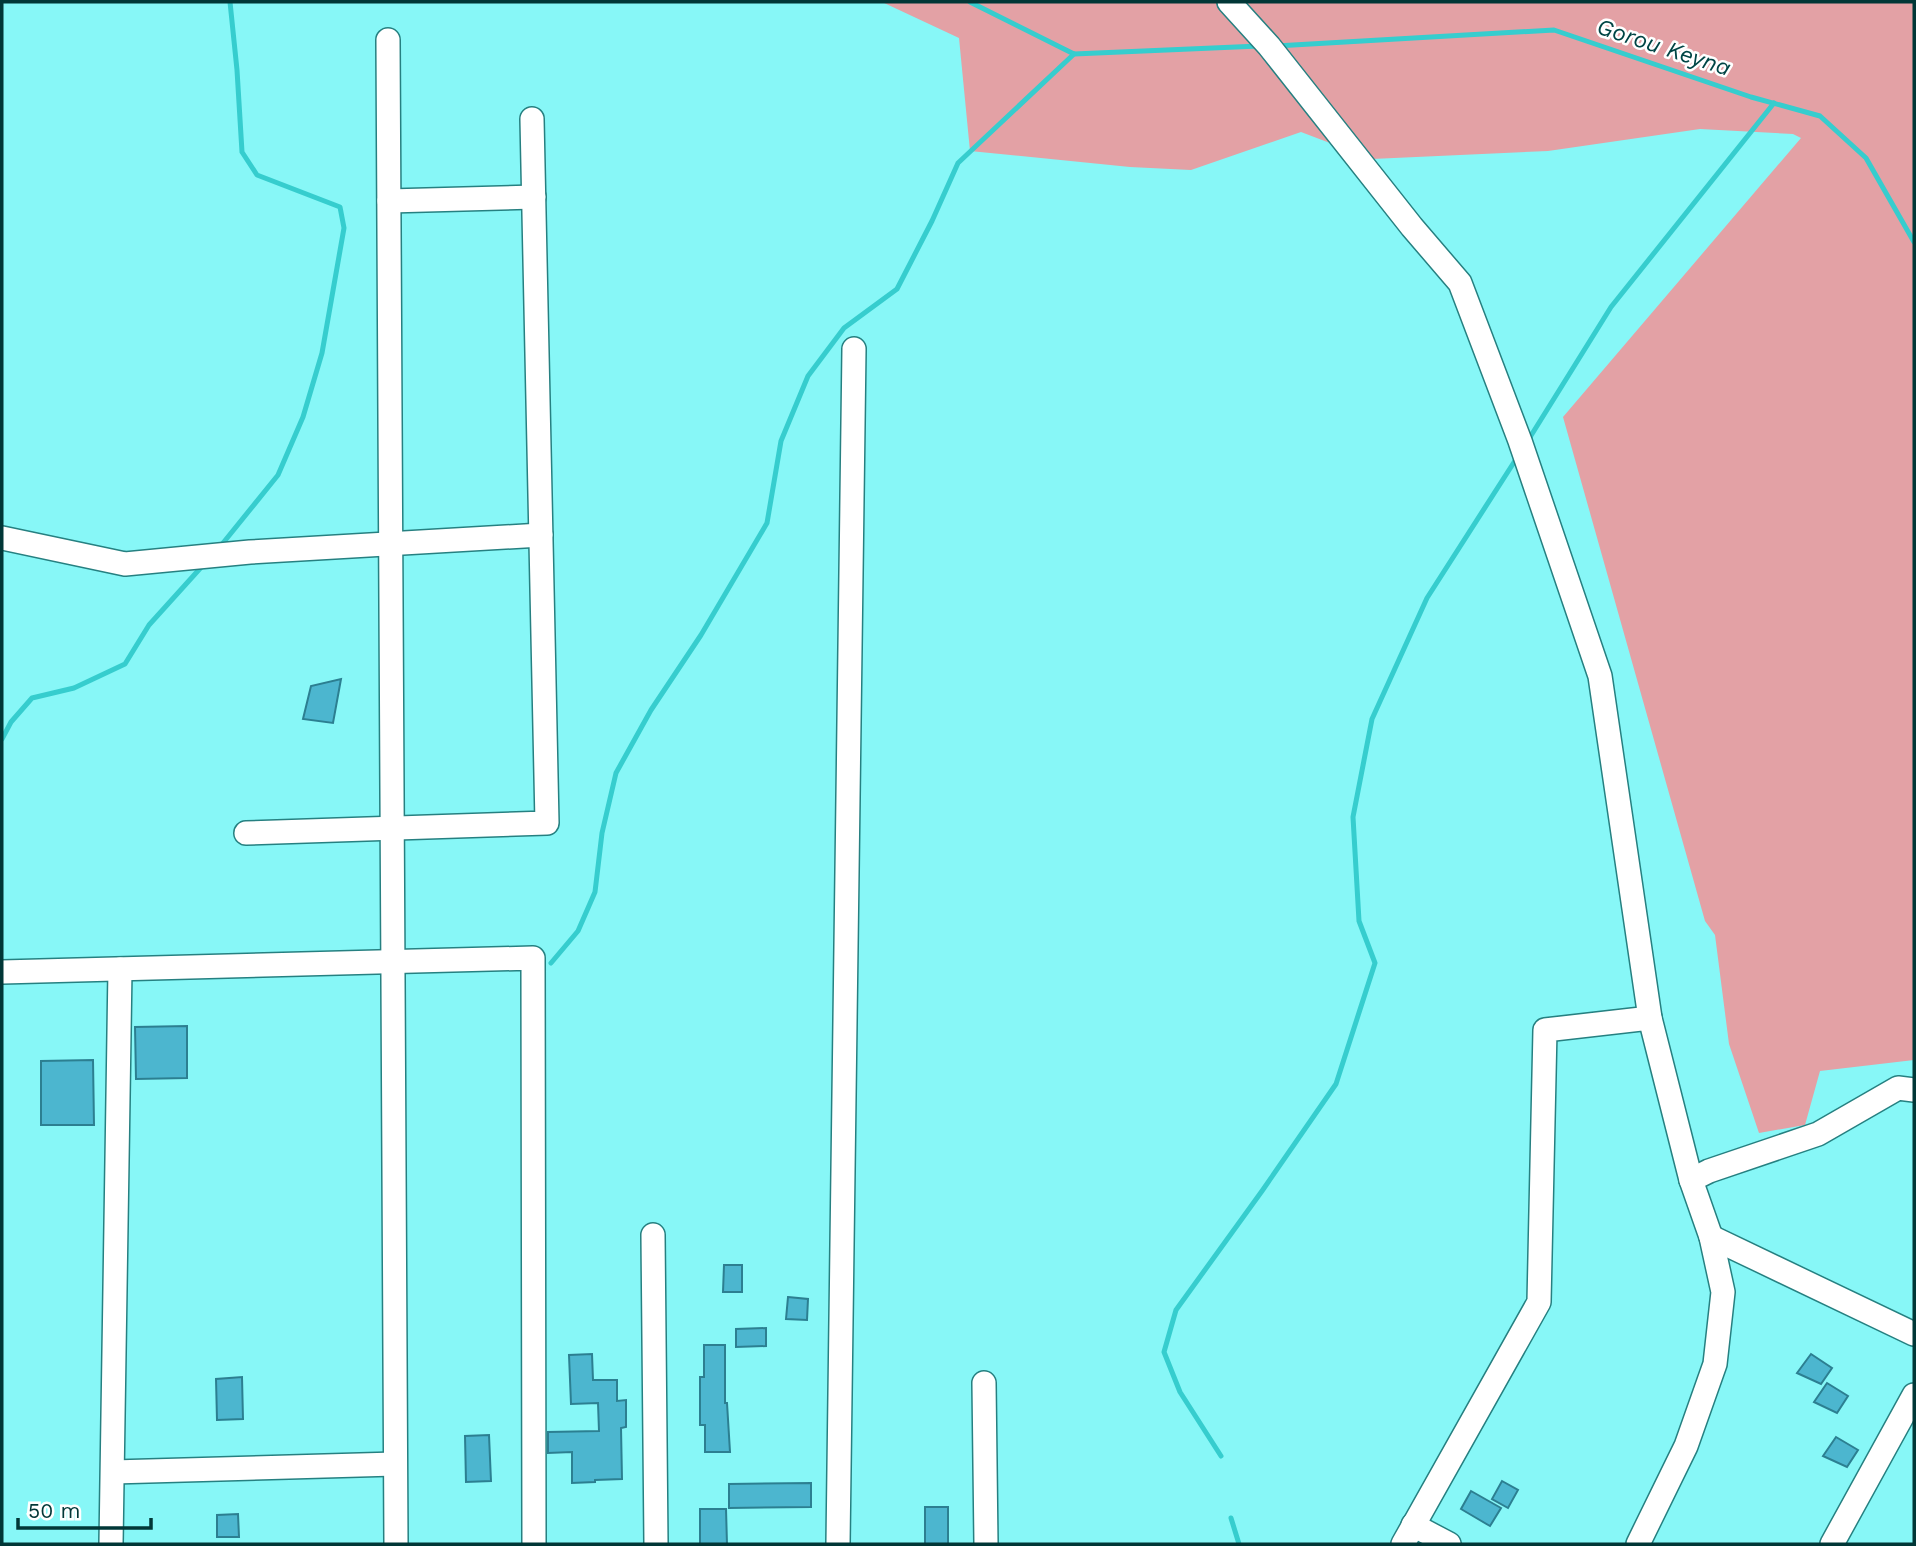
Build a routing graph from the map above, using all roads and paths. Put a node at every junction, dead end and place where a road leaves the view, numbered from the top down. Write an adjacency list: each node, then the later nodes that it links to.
1 (1229, 2): 15 (street)
2 (388, 40): 5 (street)
3 (532, 119): 4 (street)
4 (534, 197): 5 (street); 7 (street)
5 (389, 201): 9 (street)
6 (854, 349): 30 (street)
7 (541, 535): 9 (street); 10 (street)
8 (2, 538): 9 (street)
9 (391, 544): 10 (street)
10 (392, 828): 11 (street); 12 (street)
11 (246, 833)
12 (393, 962): 13 (street); 23 (street); 28 (street)
13 (120, 969): 14 (street); 24 (street)
14 (2, 972)
15 (1650, 1018): 17 (street); 25 (street)
16 (1914, 1090): 17 (street)
17 (1691, 1180): 19 (street)
18 (653, 1235): 29 (street)
19 (1711, 1237): 20 (street); 33 (street)
20 (1914, 1334)
21 (984, 1383): 31 (street)
22 (1914, 1395): 34 (street)
23 (395, 1464): 24 (street); 27 (street)
24 (113, 1472): 26 (street)
25 (1408, 1535): 32 (street)
26 (111, 1544)
27 (396, 1544)
28 (534, 1544)
29 (656, 1544)
30 (838, 1544)
31 (985, 1544)
32 (1450, 1544)
33 (1639, 1544)
34 (1832, 1544)

